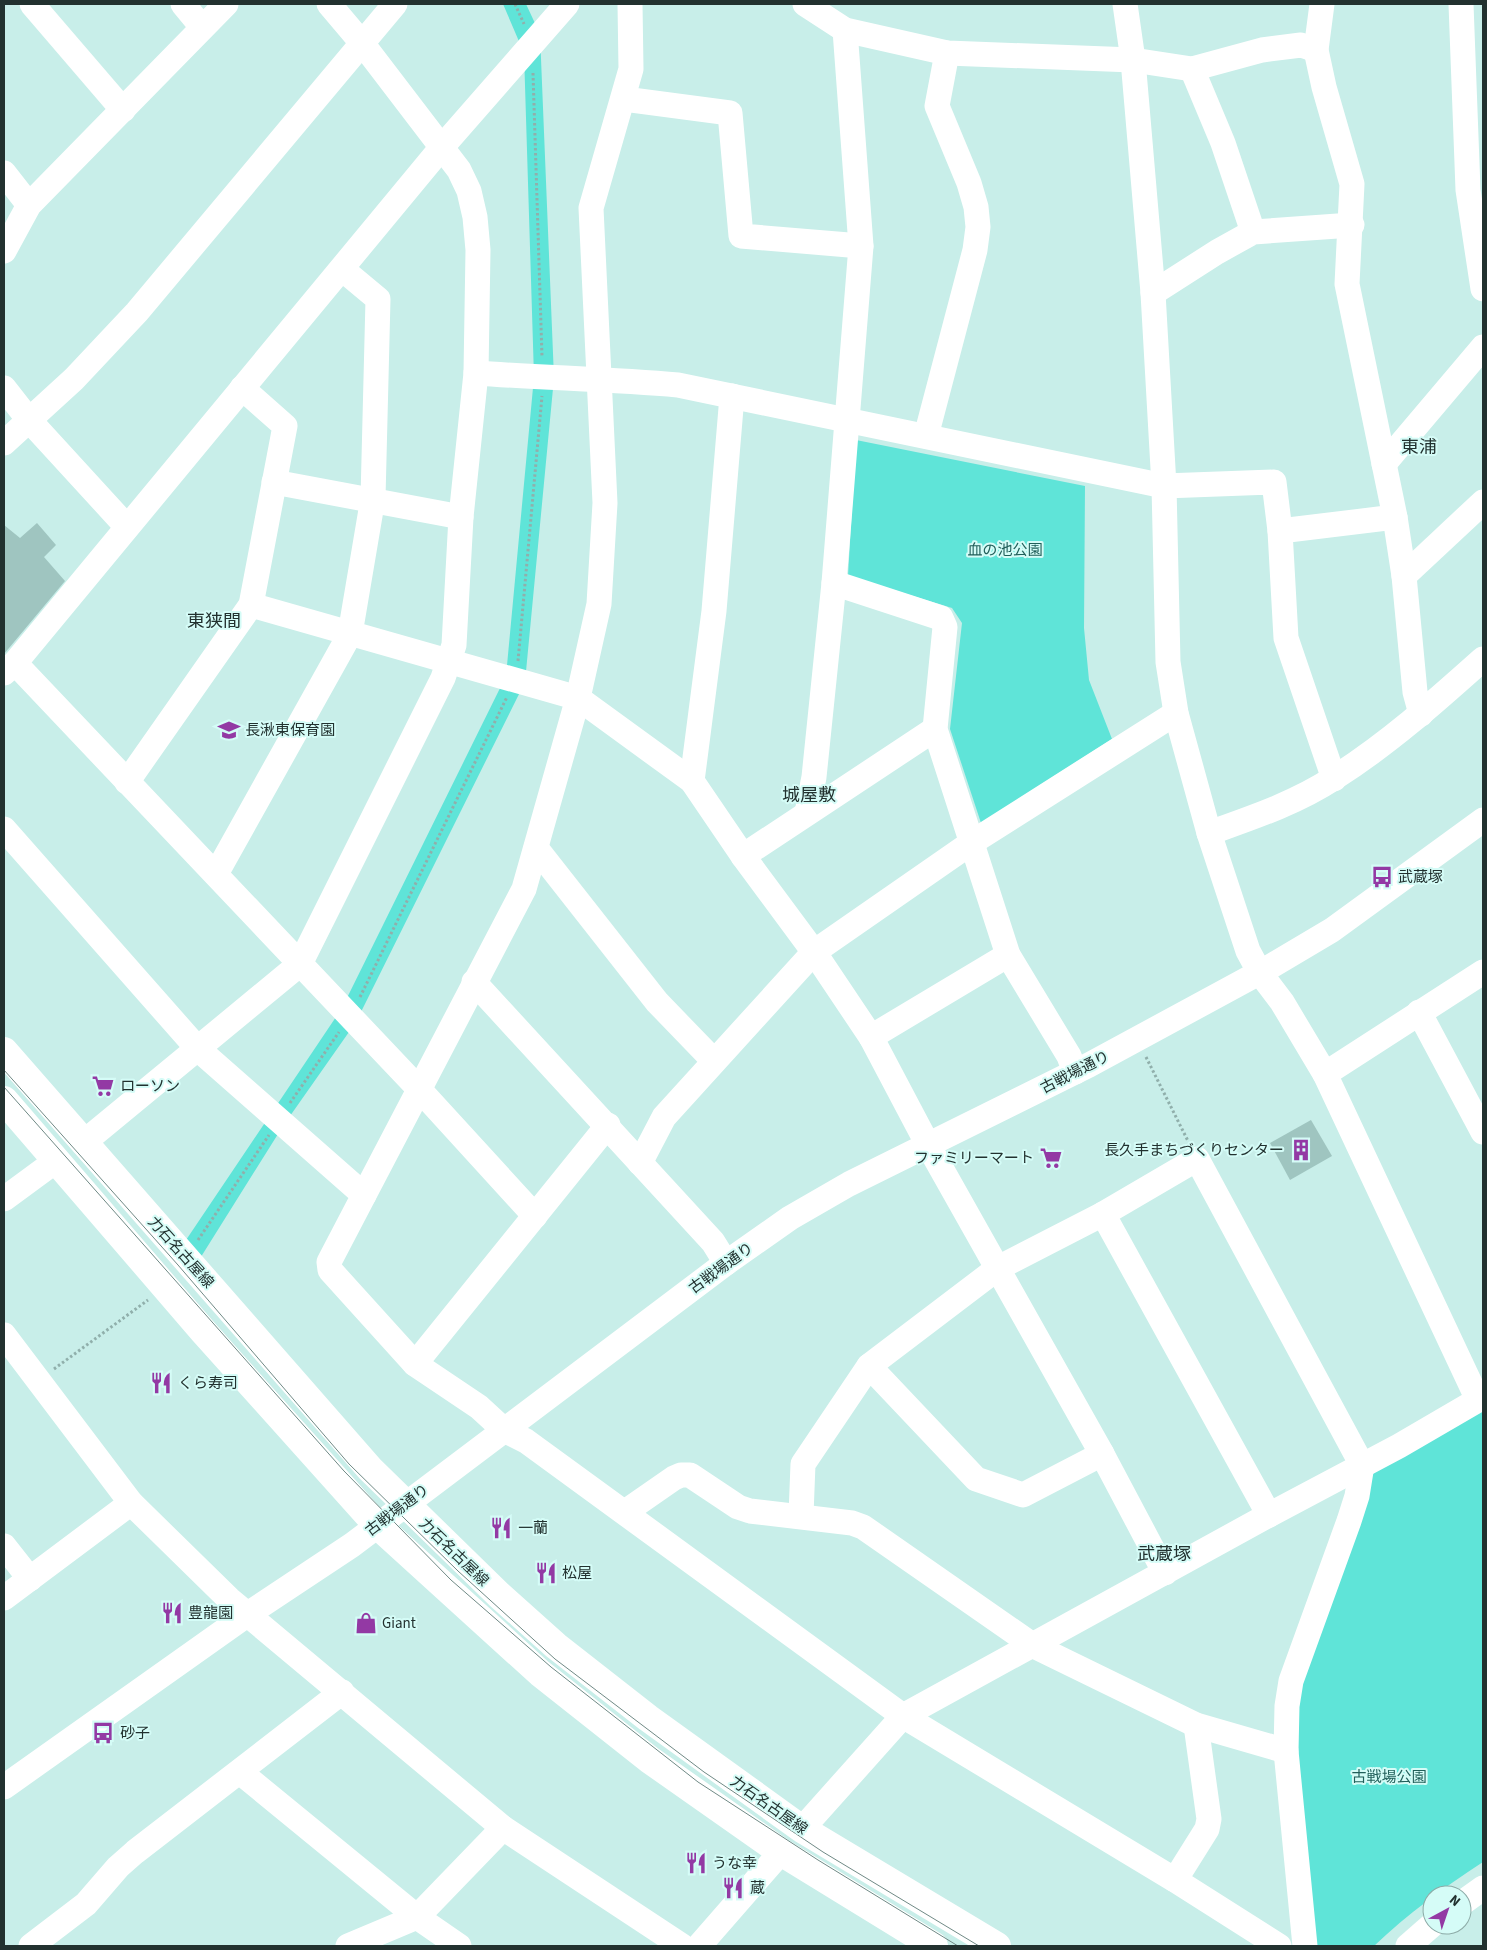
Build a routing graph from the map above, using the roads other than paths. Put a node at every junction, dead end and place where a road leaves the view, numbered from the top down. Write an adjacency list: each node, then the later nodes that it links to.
1 (32, 4): 21 (street)
2 (183, 4): 12 (street)
3 (226, 4): 12 (street)
4 (329, 4): 14 (street)
5 (395, 4): 14 (street)
6 (567, 4): 22 (street)
7 (630, 4): 20 (street)
8 (805, 4): 13 (street)
9 (1125, 4): 17 (street)
10 (1322, 4): 15 (street)
11 (1461, 4): 19 (street)
12 (202, 27): 21 (street)
13 (845, 30): 16 (street); 28 (street)
14 (362, 43): 22 (street); 39 (street)
15 (1316, 50): 18 (street); 26 (street)
16 (947, 53): 17 (street); 41 (street)
17 (1133, 60): 18 (street); 32 (street)
18 (1192, 69): 27 (street)
19 (1473, 77): 24 (street)
20 (624, 99): 28 (street); 35 (street)
21 (123, 110): 25 (street)
22 (442, 146): 30 (street); 34 (street)
23 (4, 172): 25 (street)
24 (1475, 189): 31 (street)
25 (30, 205): 29 (street)
26 (1352, 225): 27 (street); 43 (street)
27 (1253, 232): 32 (street)
28 (862, 246): 40 (street)
29 (4, 251)
30 (342, 269): 37 (street); 46 (street)
31 (1483, 289)
32 (1153, 293): 45 (street)
33 (1483, 347): 43 (street)
34 (476, 373): 35 (street); 48 (street)
35 (599, 378): 38 (street); 59 (street)
36 (4, 388): 39 (street)
37 (242, 388): 44 (street); 50 (street)
38 (732, 396): 40 (street); 64 (street)
39 (29, 420): 42 (street); 50 (street)
40 (847, 421): 41 (street); 53 (street)
41 (926, 436): 45 (street)
42 (4, 444)
43 (1384, 464): 49 (street)
44 (274, 482): 46 (street); 54 (street)
45 (1164, 486): 51 (street); 60 (street)
46 (373, 498): 48 (street); 55 (street)
47 (1483, 502): 52 (street)
48 (461, 517): 57 (street)
49 (1395, 517): 51 (street); 52 (street)
50 (128, 527): 58 (street)
51 (1280, 531): 63 (street)
52 (1404, 576): 61 (street)
53 (834, 583): 62 (street); 66 (street)
54 (251, 605): 55 (street); 65 (street)
55 (350, 634): 57 (street); 73 (street)
56 (1483, 659): 61 (street)
57 (449, 662): 59 (street); 76 (street)
58 (9, 668): 65 (street)
59 (578, 698): 64 (street); 71 (street)
60 (1176, 713): 69 (street); 70 (street)
61 (1421, 714): 63 (street)
62 (934, 730): 66 (street); 70 (street)
63 (1334, 779): 69 (street)
64 (692, 781): 72 (street)
65 (126, 782): 73 (street)
66 (807, 813): 72 (street)
67 (1483, 820): 78 (street, 古戦場通り)
68 (4, 829): 82 (street)
69 (1209, 833): 78 (street)
70 (971, 843): 74 (street); 75 (street)
71 (536, 848): 79 (street); 84 (street)
72 (743, 856): 74 (street)
73 (216, 874): 76 (street)
74 (814, 952): 81 (street); 84 (street)
75 (1008, 955): 81 (street); 85 (street)
76 (300, 964): 82 (street); 87 (street)
77 (1483, 972): 80 (street)
78 (1260, 973): 85 (street, 古戦場通り); 86 (street)
79 (474, 982): 87 (street); 89 (street)
80 (1419, 1012): 86 (street); 90 (street)
81 (872, 1037): 92 (street)
82 (198, 1050): 91 (street); 95 (street)
83 (4, 1051): 91 (main road, 力石名古屋線)
84 (714, 1061): 94 (street)
85 (1075, 1072): 92 (street, 古戦場通り)
86 (1325, 1074): 104 (street)
87 (419, 1089): 95 (street); 98 (street)
88 (4, 1100): 93 (main road, 力石名古屋線)
89 (608, 1125): 94 (street); 98 (street)
90 (1483, 1132)
91 (83, 1143): 109 (main road, 力石名古屋線)
92 (928, 1145): 99 (street, 古戦場通り); 100 (street)
93 (57, 1160): 96 (street); 113 (main road, 力石名古屋線)
94 (640, 1163): 99 (street)
95 (364, 1195): 102 (street)
96 (4, 1199)
97 (1103, 1214): 100 (street); 107 (street); 112 (street)
98 (535, 1216): 102 (street)
99 (726, 1263): 105 (street, 古戦場通り)
100 (998, 1268): 103 (street); 106 (street)
101 (4, 1335): 108 (street)
102 (415, 1364): 105 (street)
103 (869, 1366): 106 (street); 111 (street)
104 (1481, 1399): 107 (street)
105 (504, 1430): 109 (street, 古戦場通り); 110 (street)
106 (1102, 1454): 115 (street)
107 (1362, 1465): 112 (street); 123 (street)
108 (130, 1503): 116 (street); 118 (street)
109 (405, 1504): 113 (street, 古戦場通り); 127 (main road, 力石名古屋線)
110 (625, 1512): 111 (street); 121 (street)
111 (801, 1515): 119 (street)
112 (1269, 1515): 115 (street)
113 (377, 1525): 118 (street, 古戦場通り); 128 (main road, 力石名古屋線)
114 (4, 1546): 116 (street)
115 (1165, 1573): 119 (street)
116 (30, 1579): 117 (street)
117 (4, 1598)
118 (248, 1614): 120 (street); 125 (street, 古戦場通り)
119 (1034, 1646): 121 (street); 122 (street)
120 (342, 1692): 124 (street); 126 (street)
121 (903, 1716): 127 (street); 129 (street)
122 (1196, 1725): 123 (street); 129 (street)
123 (1286, 1751): 142 (street)
124 (240, 1772): 132 (street); 134 (street)
125 (4, 1787)
126 (503, 1828): 132 (street); 137 (street)
127 (802, 1829): 140 (main road, 力石名古屋線)
128 (781, 1852): 138 (street); 139 (main road, 力石名古屋線)
129 (1175, 1880): 141 (street)
130 (1483, 1888): 131 (street)
131 (1472, 1896)
132 (417, 1917): 135 (street); 136 (street)
133 (1422, 1934): 143 (street)
134 (31, 1946)
135 (348, 1946)
136 (459, 1946)
137 (682, 1946)
138 (699, 1946)
139 (934, 1946)
140 (997, 1946)
141 (1279, 1946)
142 (1305, 1946)
143 (1408, 1946)

